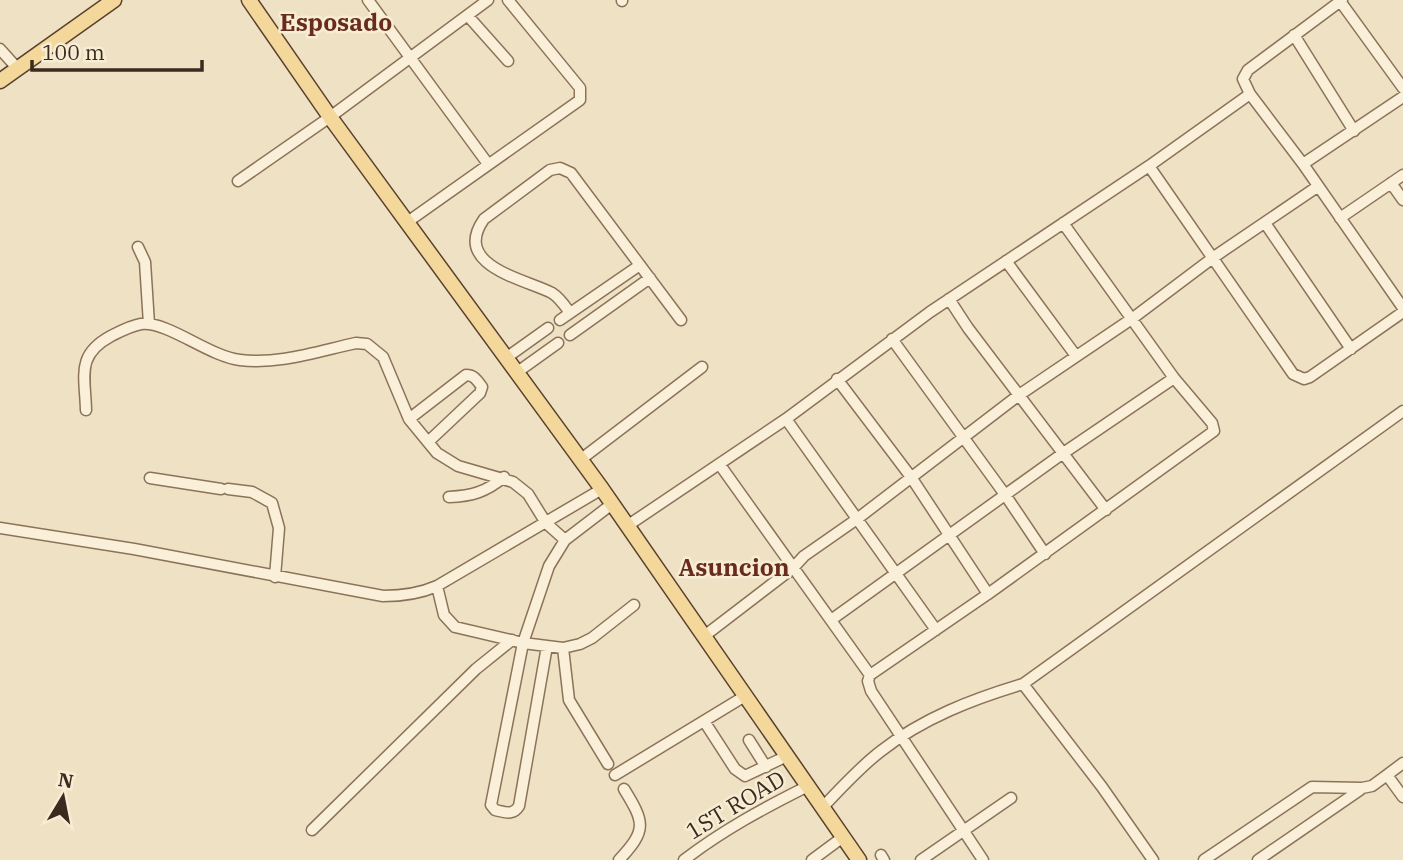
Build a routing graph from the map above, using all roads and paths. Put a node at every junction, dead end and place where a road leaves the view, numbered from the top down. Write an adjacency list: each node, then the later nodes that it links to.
1 (114, 0): 13 (main road)
2 (249, 0): 18 (main road)
3 (383, 0): 7 (street)
4 (488, 0): 8 (street)
5 (1341, 1): 9 (street); 15 (street)
6 (514, 2): 20 (street)
7 (371, 4): 11 (street)
8 (468, 16): 11 (street); 12 (street)
9 (1294, 35): 16 (street); 19 (street)
10 (0, 49): 13 (street)
11 (411, 58): 18 (street); 20 (street)
12 (508, 61)
13 (18, 69): 14 (main road)
14 (0, 82)
15 (1403, 88)
16 (1250, 94): 21 (street); 22 (street)
17 (1403, 97): 19 (street)
18 (330, 117): 24 (street); 29 (main road)
19 (1354, 131): 21 (street)
20 (488, 164): 29 (street)
21 (1303, 164): 26 (street)
22 (1149, 166): 30 (street); 33 (street)
23 (1403, 175): 25 (street)
24 (238, 181)
25 (1391, 183): 27 (street); 28 (street)
26 (1317, 187): 28 (street); 31 (street)
27 (1403, 200)
28 (1340, 218): 38 (street)
29 (407, 223): 50 (main road)
30 (1063, 223): 34 (street); 40 (street)
31 (1265, 223): 33 (street); 48 (street)
32 (138, 247): 43 (street)
33 (1214, 257): 40 (street); 48 (street)
34 (1006, 261): 37 (street); 49 (street)
35 (640, 265): 36 (street); 39 (street); 39 (street)
36 (650, 278): 42 (street); 45 (street)
37 (949, 299): 46 (street); 55 (street)
38 (1403, 310): 48 (street)
39 (570, 313): 41 (street)
40 (1133, 318): 49 (street); 54 (street)
41 (560, 320)
42 (681, 320)
43 (149, 324): 56 (street); 58 (street)
44 (548, 328): 50 (street)
45 (570, 334)
46 (892, 340): 53 (street); 60 (street)
47 (558, 343): 52 (street)
48 (1351, 349)
49 (1076, 356): 55 (street)
50 (506, 358): 52 (main road)
51 (702, 367): 63 (street)
52 (516, 373): 63 (main road)
53 (837, 379): 59 (street); 66 (street)
54 (1174, 379): 62 (street); 72 (street)
55 (1018, 395): 60 (street); 62 (street)
56 (86, 410)
57 (1403, 411): 93 (street)
58 (410, 419): 61 (street); 61 (street)
59 (786, 419): 64 (street); 73 (street)
60 (963, 437): 66 (street); 70 (street)
61 (428, 442): 65 (street)
62 (1062, 454): 70 (street); 72 (street)
63 (580, 460): 68 (main road)
64 (720, 465): 75 (street); 80 (street)
65 (503, 477): 69 (street); 74 (street)
66 (911, 477): 73 (street); 77 (street)
67 (150, 478): 82 (street)
68 (602, 489): 71 (main road); 74 (street)
69 (449, 496)
70 (1006, 496): 77 (street); 79 (street)
71 (612, 505): 75 (main road); 78 (street)
72 (1106, 510): 79 (street)
73 (857, 519): 80 (street); 81 (street)
74 (546, 523): 78 (street); 83 (street)
75 (627, 526): 88 (main road)
76 (0, 528): 82 (street)
77 (951, 536): 81 (street); 84 (street)
78 (565, 540): 89 (street)
79 (1045, 554): 84 (street)
80 (793, 568): 86 (street); 88 (street)
81 (897, 574): 86 (street); 87 (street)
82 (275, 577): 83 (street)
83 (437, 586): 89 (street)
84 (988, 594): 87 (street)
85 (634, 606): 91 (street)
86 (831, 621): 92 (street)
87 (936, 630): 92 (street)
88 (703, 637): 94 (main road)
89 (517, 641): 90 (street); 90 (street); 110 (street)
90 (547, 646): 91 (street)
91 (563, 648): 100 (street)
92 (870, 675): 96 (street)
93 (1023, 684): 96 (street); 119 (street)
94 (744, 696): 95 (street); 98 (main road)
95 (704, 721): 101 (street); 102 (street)
96 (901, 737): 109 (street); 111 (street)
97 (749, 740): 101 (street)
98 (787, 756): 101 (street); 104 (main road)
99 (1403, 763): 103 (street)
100 (608, 764)
101 (766, 767)
102 (615, 775)
103 (1387, 775): 105 (street); 107 (street)
104 (808, 786): 109 (main road); 114 (street, 1ST ROAD)
105 (1362, 788): 120 (street); 121 (street)
106 (624, 789): 113 (street)
107 (1403, 797)
108 (1011, 798): 111 (street)
109 (822, 807): 112 (main road)
110 (312, 830)
111 (964, 831): 117 (street); 118 (street)
112 (843, 838): 115 (street); 116 (main road)
113 (620, 860)
114 (684, 860)
115 (812, 860)
116 (859, 860)
117 (921, 860)
118 (983, 860)
119 (1153, 860)
120 (1204, 860)
121 (1258, 860)

